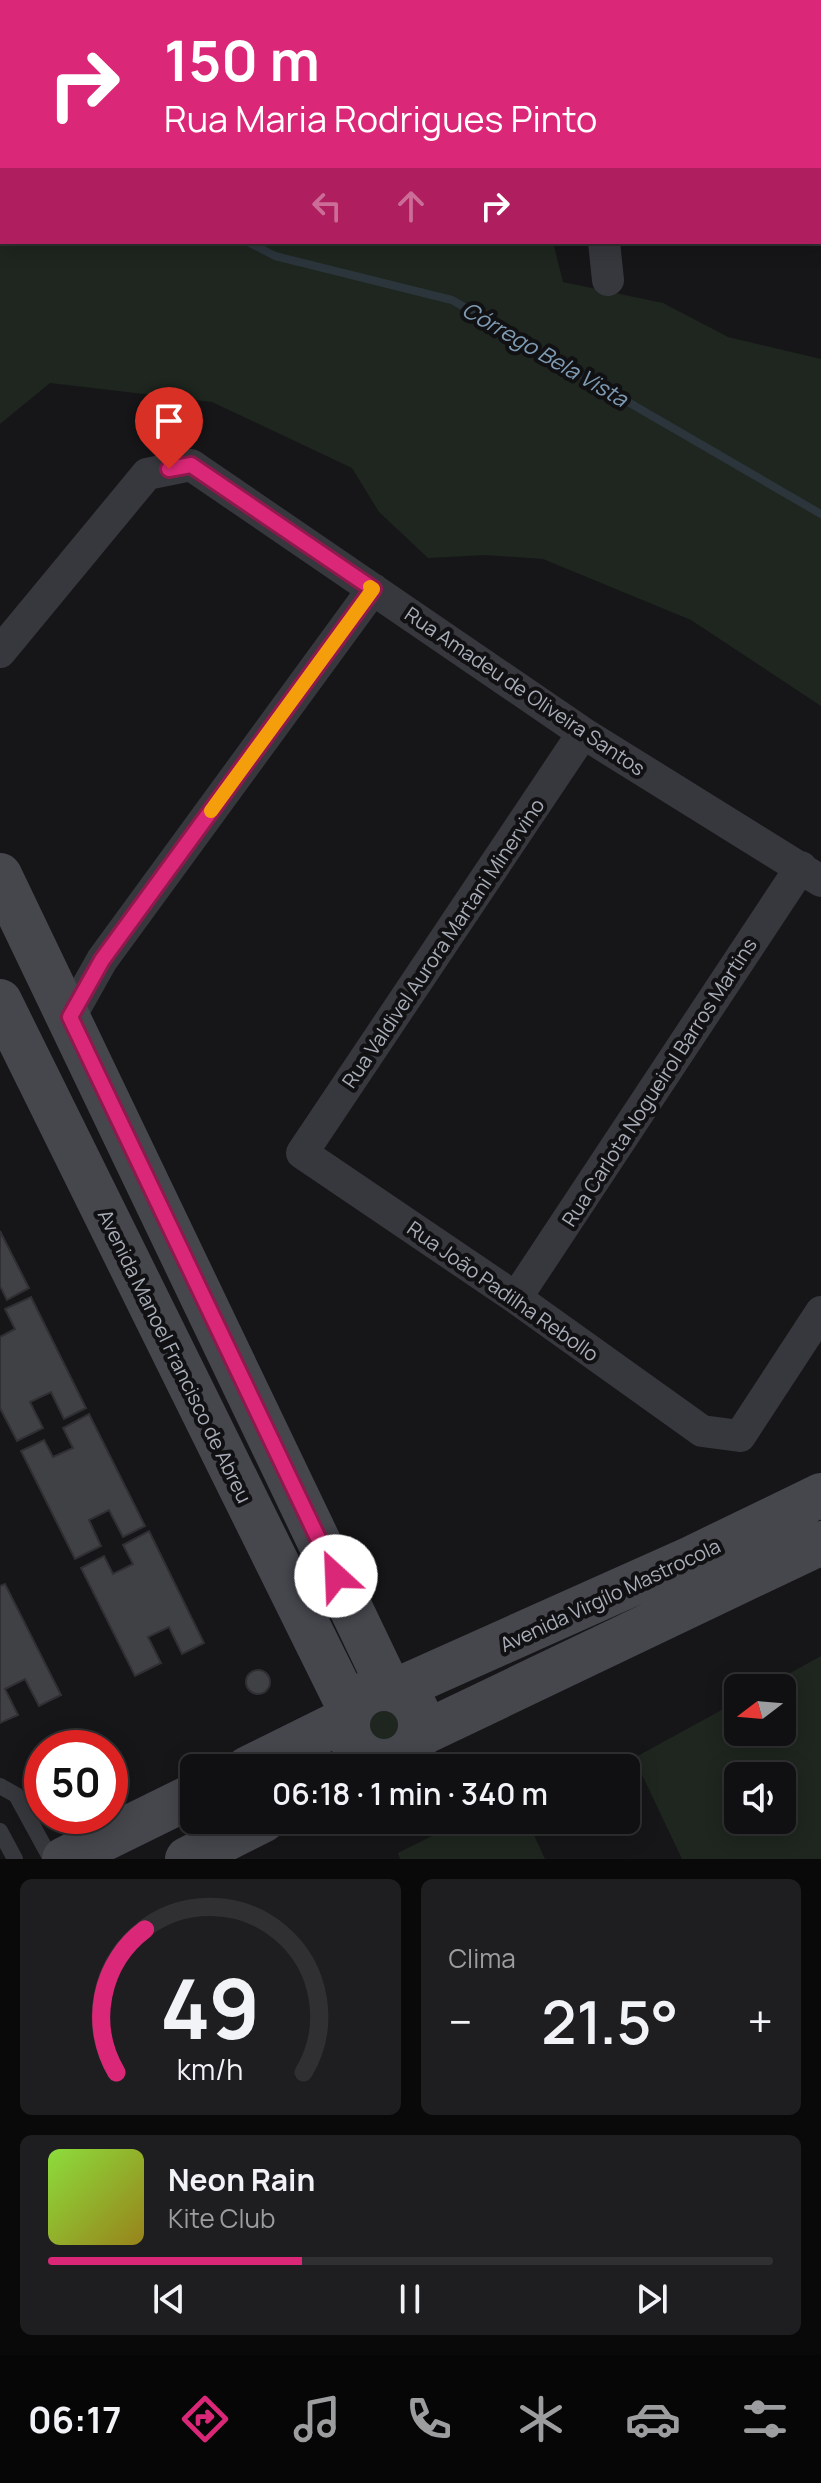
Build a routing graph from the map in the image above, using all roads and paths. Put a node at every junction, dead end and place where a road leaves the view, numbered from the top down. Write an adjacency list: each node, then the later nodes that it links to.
1 (604, 244): 2 (street)
2 (608, 280)
3 (373, 589): 4 (street, Rua Amadeu de Oliveira Santos); 5 (street, Rua Amadeu de Oliveira Santos); 8 (street)
4 (0, 652)
5 (583, 733): 6 (street, Rua Amadeu de Oliveira Santos); 12 (street, Rua Valdivel Aurora Martani Minervino)
6 (811, 874): 13 (street, Rua Carlota Nogueirol Barros Martins)
7 (0, 875): 9 (main road)
8 (102, 960): 9 (street); 11 (street)
9 (42, 961): 11 (main road)
10 (0, 1001): 18 (main road, Avenida Manoel Francisco de Abreu)
11 (70, 1017): 17 (main road)
12 (302, 1153): 13 (street, Rua João Padilha Rebollo)
13 (516, 1298): 14 (street, Rua João Padilha Rebollo)
14 (821, 1312)
15 (821, 1495): 17 (main road, Avenida Virgílo Mastrocola)
16 (821, 1543): 19 (main road)
17 (393, 1689): 18 (main road); 19 (main road)
18 (349, 1715): 20 (main road); 21 (main road)
19 (419, 1735): 22 (main road)
20 (275, 1754)
21 (363, 1754)
22 (406, 1754)
23 (0, 1786): 28 (lane)
24 (180, 1802): 29 (main road)
25 (0, 1831): 27 (lane)
26 (236, 1834): 30 (main road)
27 (15, 1859)
28 (51, 1859)
29 (64, 1859)
30 (187, 1859)

